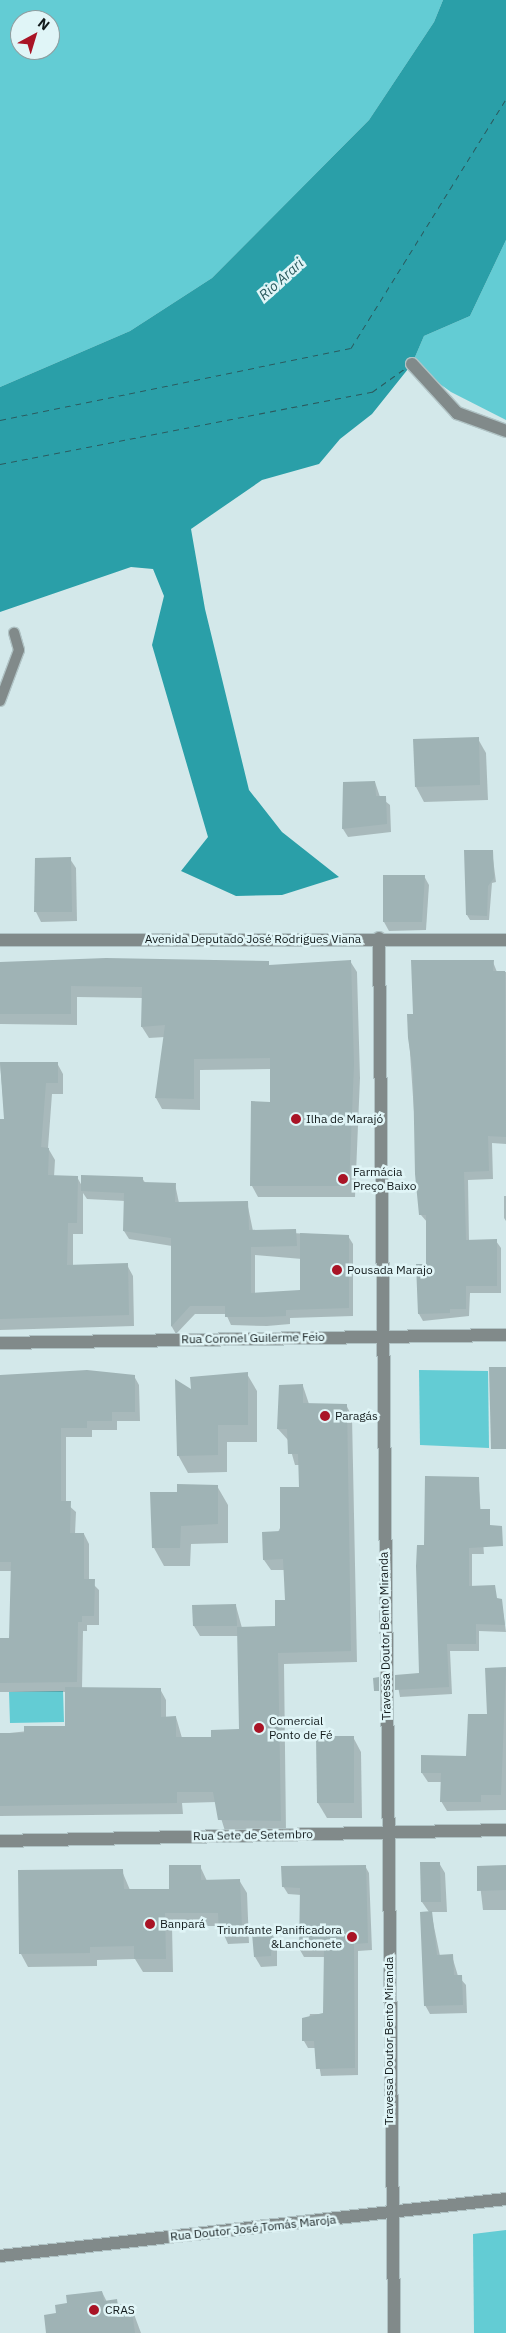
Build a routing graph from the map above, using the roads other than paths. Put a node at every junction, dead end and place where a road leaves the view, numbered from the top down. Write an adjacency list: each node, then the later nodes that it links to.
1 (412, 364): 2 (street)
2 (506, 431)
3 (14, 633): 4 (lane)
4 (0, 701)
5 (379, 938): 6 (street, Avenida Deputado José Rodrigues Viana); 7 (street, Avenida Deputado José Rodrigues Viana); 9 (street, Travessa Doutor Bento Miranda)
6 (0, 940)
7 (506, 940)
8 (506, 1335): 9 (street, Rua Coronel Guilerme Feio)
9 (384, 1336): 10 (street, Rua Coronel Guilerme Feio); 12 (street, Travessa Doutor Bento Miranda)
10 (0, 1343)
11 (506, 1830): 12 (street, Rua Sete de Setembro)
12 (387, 1833): 13 (street, Rua Sete de Setembro); 15 (street, Travessa Doutor Bento Miranda)
13 (0, 1841)
14 (506, 2200): 15 (street, Rua Doutor José Tomás Maroja)
15 (390, 2212): 16 (street, Rua Doutor José Tomás Maroja); 17 (street, Travessa Doutor Bento Miranda)
16 (0, 2256)
17 (394, 2333)

